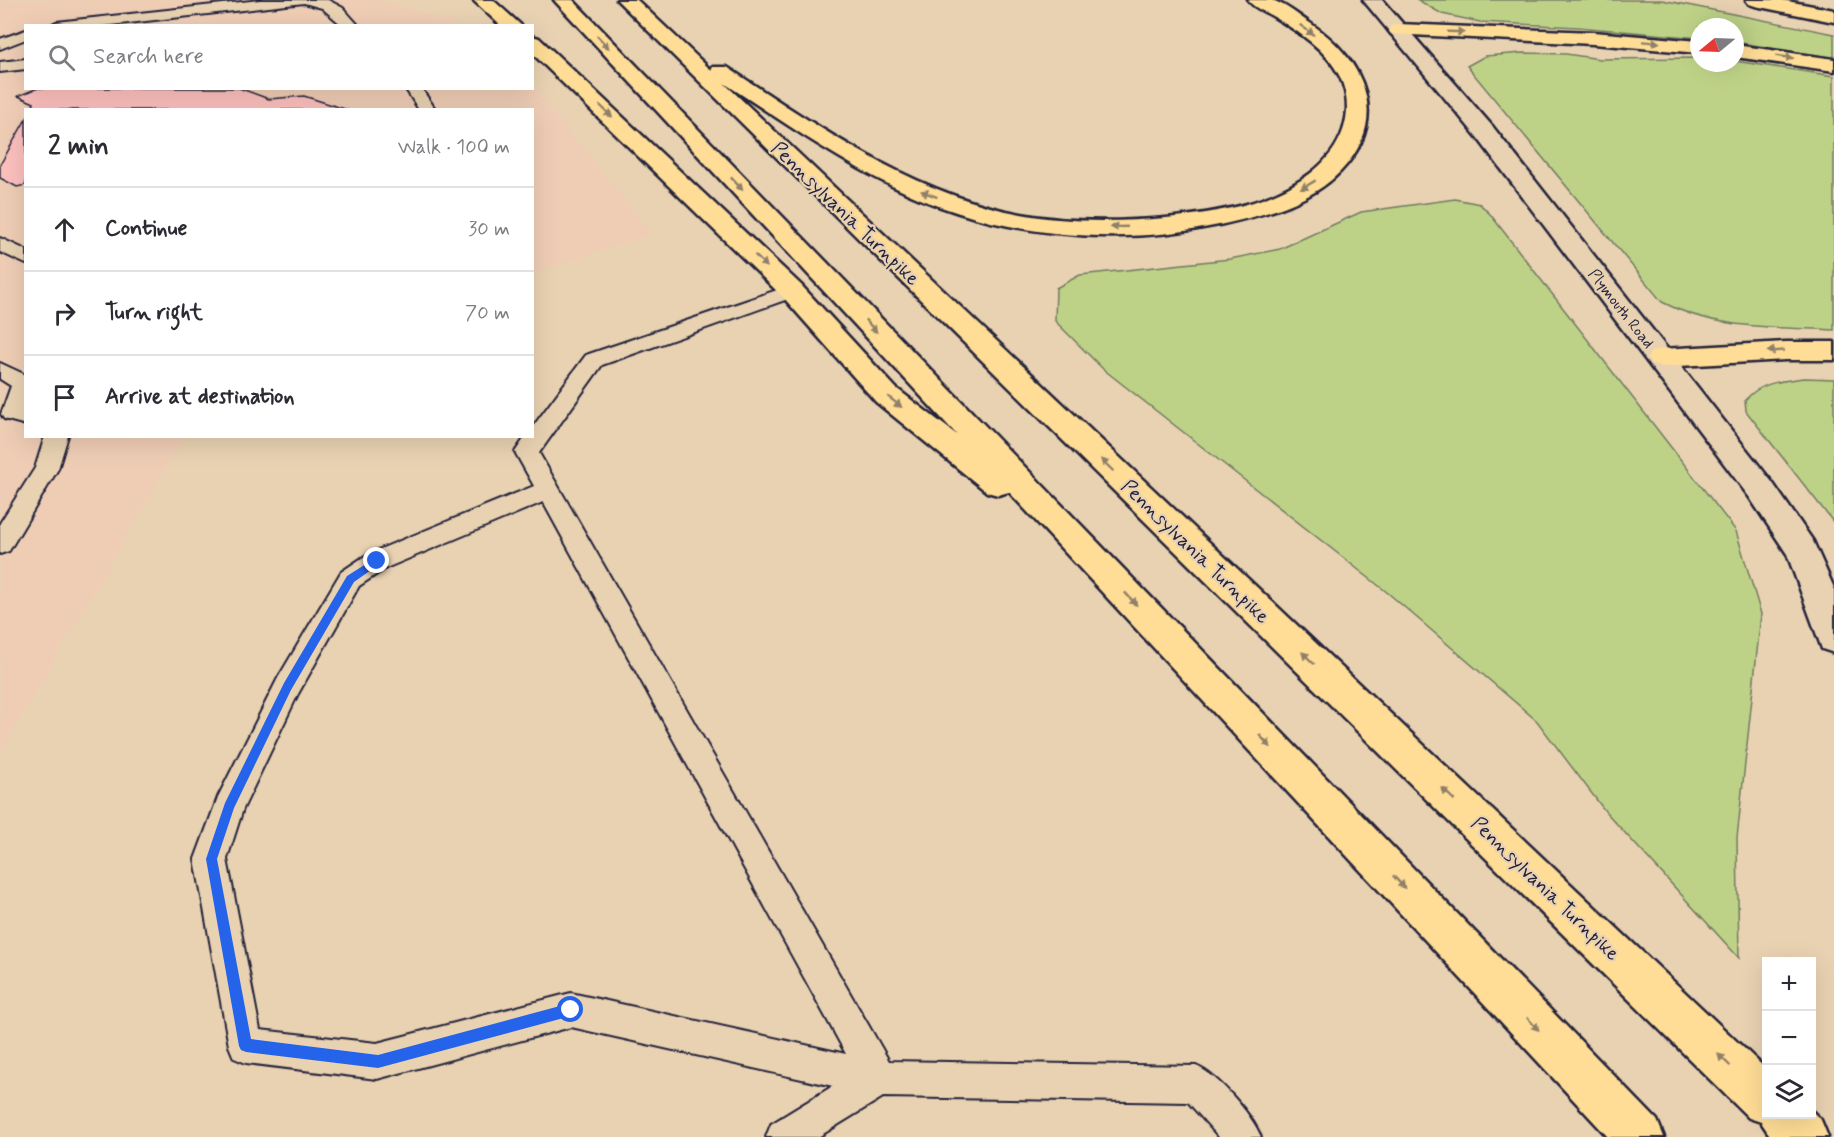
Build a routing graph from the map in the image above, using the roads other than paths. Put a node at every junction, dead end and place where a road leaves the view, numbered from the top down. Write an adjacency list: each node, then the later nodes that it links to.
1 (300, 0): 10 (lane)
2 (308, 0): 11 (lane)
3 (482, 0): 12 (highway)
4 (563, 0): 35 (highway, one-way to 35)
5 (626, 0): 13 (highway, Pennsylvania Turnpike)
6 (1257, 0): 13 (highway, one-way to 13)
7 (1372, 0): 14 (main road, Plymouth Road)
8 (1755, 0): 9 (highway)
9 (1834, 16)
10 (75, 24)
11 (350, 24)
12 (511, 24)
13 (657, 30): 38 (highway, Pennsylvania Turnpike, one-way to 13)
14 (1398, 30): 18 (highway, one-way to 18); 29 (main road, Plymouth Road)
15 (24, 35): 16 (lane)
16 (0, 44)
17 (534, 44): 27 (highway, one-way to 27)
18 (1690, 46)
19 (1744, 52): 21 (highway, one-way to 21)
20 (24, 64): 22 (lane)
21 (1834, 65)
22 (0, 67)
23 (414, 90): 24 (lane)
24 (427, 108)
25 (0, 244): 26 (lane)
26 (24, 257)
27 (792, 291): 33 (lane); 35 (highway, one-way to 35)
28 (1834, 351): 29 (highway, one-way to 29)
29 (1661, 358): 36 (main road, Plymouth Road)
30 (0, 370): 31 (lane)
31 (24, 417)
32 (56, 438): 34 (lane)
33 (548, 490): 37 (lane); 37 (lane)
34 (0, 544)
35 (1090, 557): 42 (highway, one-way to 42)
36 (1834, 639)
37 (879, 1079): 40 (lane); 41 (lane)
38 (1762, 1096)
39 (1786, 1119): 43 (highway)
40 (784, 1137)
41 (1243, 1137)
42 (1640, 1137)
43 (1804, 1137)

